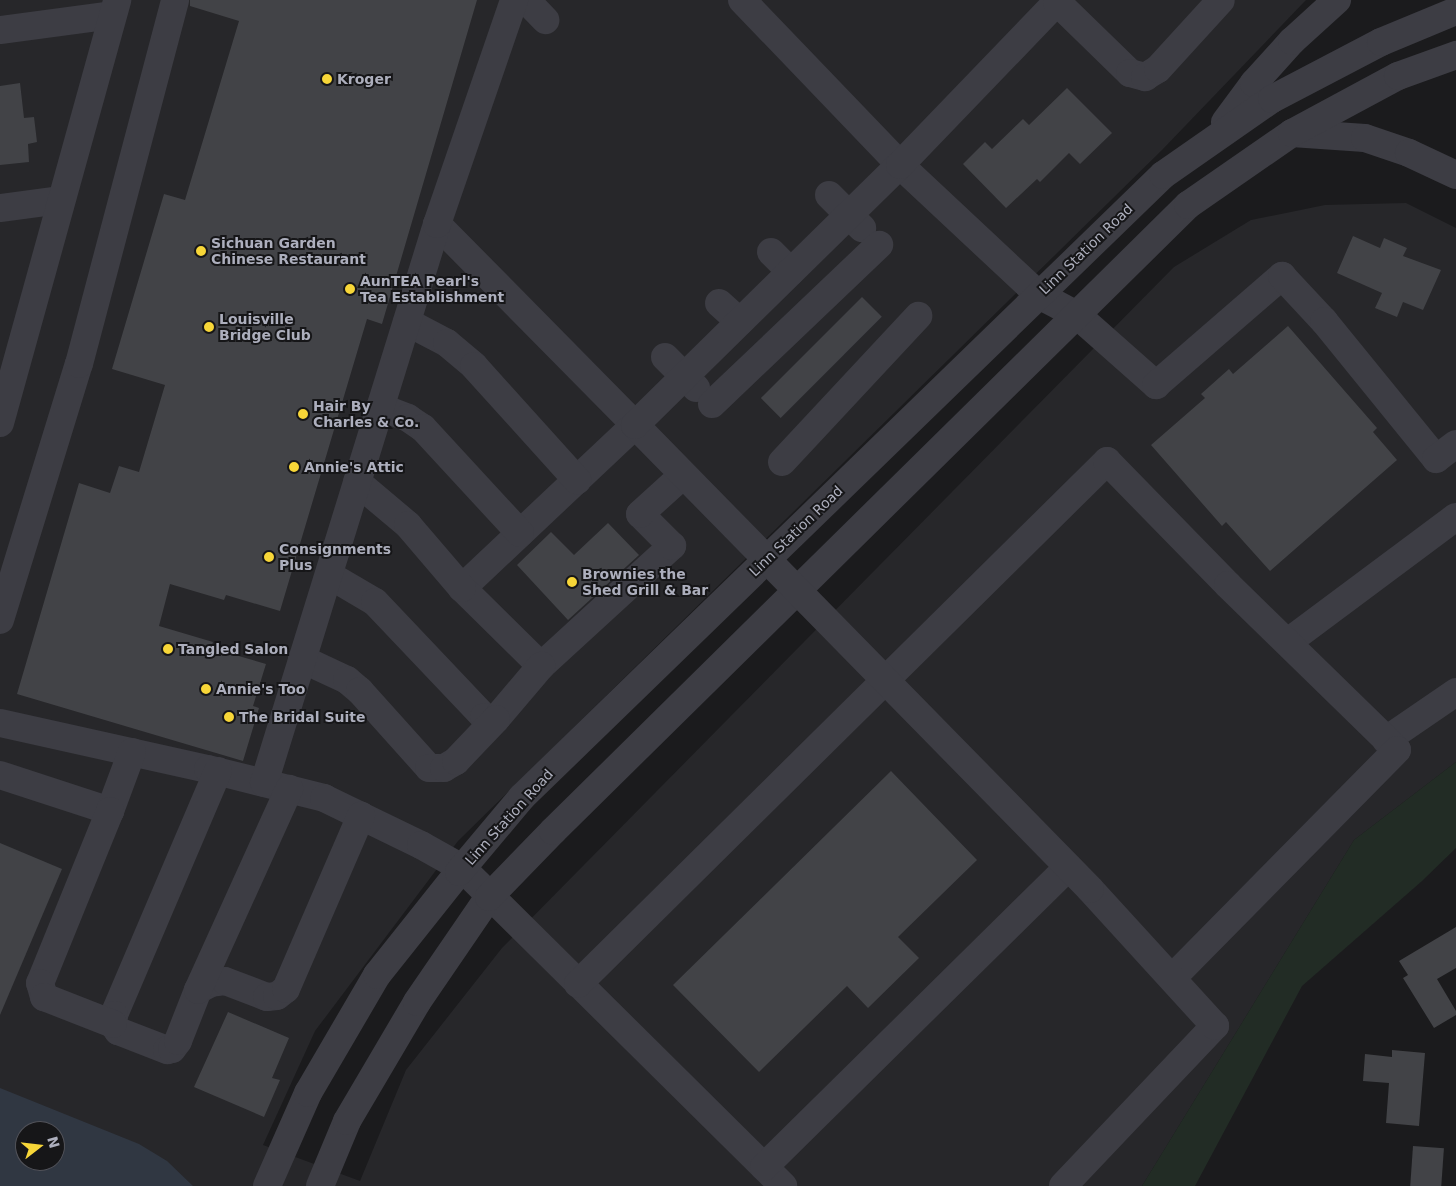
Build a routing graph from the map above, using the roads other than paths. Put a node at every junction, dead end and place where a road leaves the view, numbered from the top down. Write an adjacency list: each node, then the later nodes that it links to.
1 (175, 0): 45 (street)
2 (514, 0): 19 (street)
3 (526, 0): 9 (street)
4 (742, 0): 14 (street)
5 (1221, 0): 14 (street)
6 (1337, 0): 13 (street)
7 (114, 8): 10 (street); 17 (street)
8 (1456, 11): 13 (street, Linn Station Road)
9 (545, 20)
10 (0, 30)
11 (1456, 55): 12 (street)
12 (1292, 133): 15 (street); 25 (street)
13 (1212, 139): 23 (street, Linn Station Road)
14 (900, 165): 20 (street); 23 (street)
15 (1456, 175)
16 (829, 195): 20 (street)
17 (62, 200): 18 (street); 32 (street)
18 (0, 208)
19 (437, 224): 27 (street); 33 (street)
20 (863, 229): 22 (street); 30 (street)
21 (771, 252): 22 (street)
22 (791, 272): 28 (street)
23 (1039, 295): 25 (street); 41 (street, Linn Station Road)
24 (719, 303): 28 (street)
25 (1077, 315): 34 (street); 44 (street)
26 (918, 316): 35 (street)
27 (407, 322): 31 (street); 37 (street)
28 (740, 322): 30 (street)
29 (665, 357): 30 (street)
30 (698, 390): 33 (street)
31 (380, 408): 38 (street); 40 (street)
32 (0, 423)
33 (635, 425): 36 (street); 37 (street)
34 (1456, 444)
35 (782, 462)
36 (683, 475): 41 (street); 48 (street)
37 (576, 480): 40 (street)
38 (357, 482): 42 (street); 43 (street)
39 (1456, 516): 46 (street)
40 (520, 533): 43 (street)
41 (766, 560): 44 (street); 61 (street, Linn Station Road)
42 (329, 575): 47 (street); 51 (street)
43 (462, 588): 48 (street)
44 (798, 589): 49 (street); 62 (street)
45 (0, 620)
46 (1288, 642): 49 (street); 53 (street)
47 (302, 659): 51 (street); 57 (street)
48 (541, 666): 51 (street)
49 (886, 680): 60 (street); 64 (street)
50 (1456, 692): 53 (street)
51 (496, 718)
52 (0, 723): 54 (street)
53 (1386, 740): 63 (street)
54 (132, 752): 55 (street); 58 (street)
55 (218, 771): 57 (street); 66 (street)
56 (0, 775): 58 (street)
57 (277, 786): 59 (street); 65 (street)
58 (110, 811): 66 (street)
59 (361, 816): 61 (street); 65 (street)
60 (1068, 867): 63 (street); 67 (street)
61 (462, 868): 62 (street); 68 (street, Linn Station Road)
62 (489, 897): 64 (street); 69 (street)
63 (1172, 978): 71 (street)
64 (578, 984): 67 (street)
65 (198, 990): 66 (street)
66 (113, 1024)
67 (764, 1167): 70 (street)
68 (268, 1186)
69 (320, 1186)
70 (783, 1186)
71 (1063, 1186)

